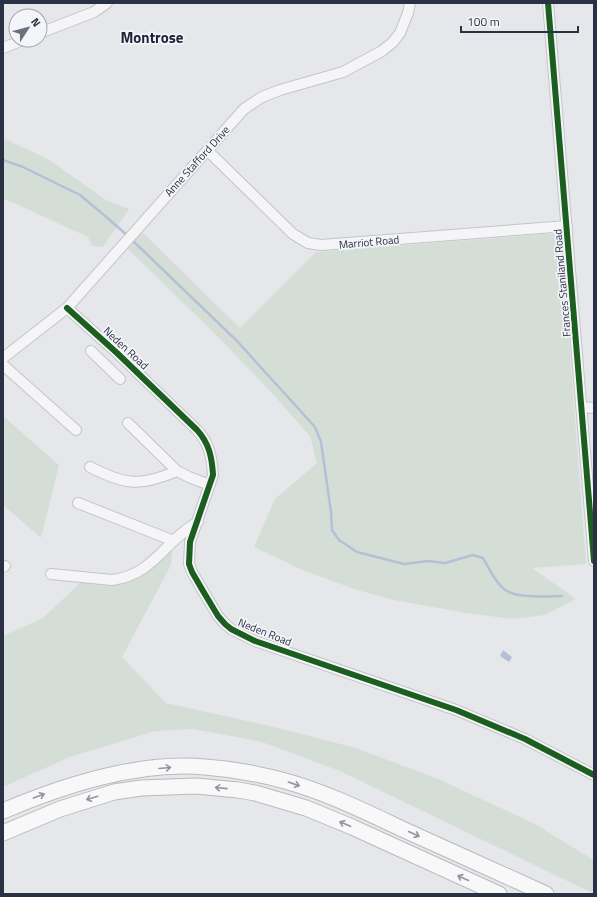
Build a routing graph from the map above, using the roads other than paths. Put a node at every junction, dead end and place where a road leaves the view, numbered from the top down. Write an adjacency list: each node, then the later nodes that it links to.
1 (107, 3): 4 (street)
2 (410, 3): 5 (street, Anne Stafford Drive)
3 (548, 3): 6 (street, Frances Staniland Road)
4 (48, 30)
5 (208, 151): 6 (street, Marriot Road); 7 (street, Anne Stafford Drive)
6 (567, 226): 14 (street, Frances Staniland Road)
7 (67, 308): 9 (street, Neden Road); 10 (street, Anne Stafford Drive)
8 (91, 350): 12 (street)
9 (117, 352): 12 (street); 21 (street, Neden Road)
10 (3, 358)
11 (3, 365): 17 (street)
12 (108, 366): 13 (street)
13 (120, 379)
14 (582, 406): 15 (street); 18 (street, Frances Staniland Road)
15 (594, 408)
16 (128, 423): 20 (street)
17 (76, 430)
18 (590, 466): 25 (street, Frances Staniland Road)
19 (90, 467): 20 (street)
20 (177, 471): 21 (street)
21 (210, 485): 23 (street, Neden Road)
22 (78, 503): 24 (street)
23 (198, 522): 24 (street); 27 (street, Neden Road)
24 (174, 541): 26 (street)
25 (594, 561)
26 (51, 574)
27 (594, 775)
28 (3, 811): 31 (highway, one-way to 31)
29 (3, 833): 30 (highway, one-way to 29)
30 (499, 894)
31 (546, 894)

